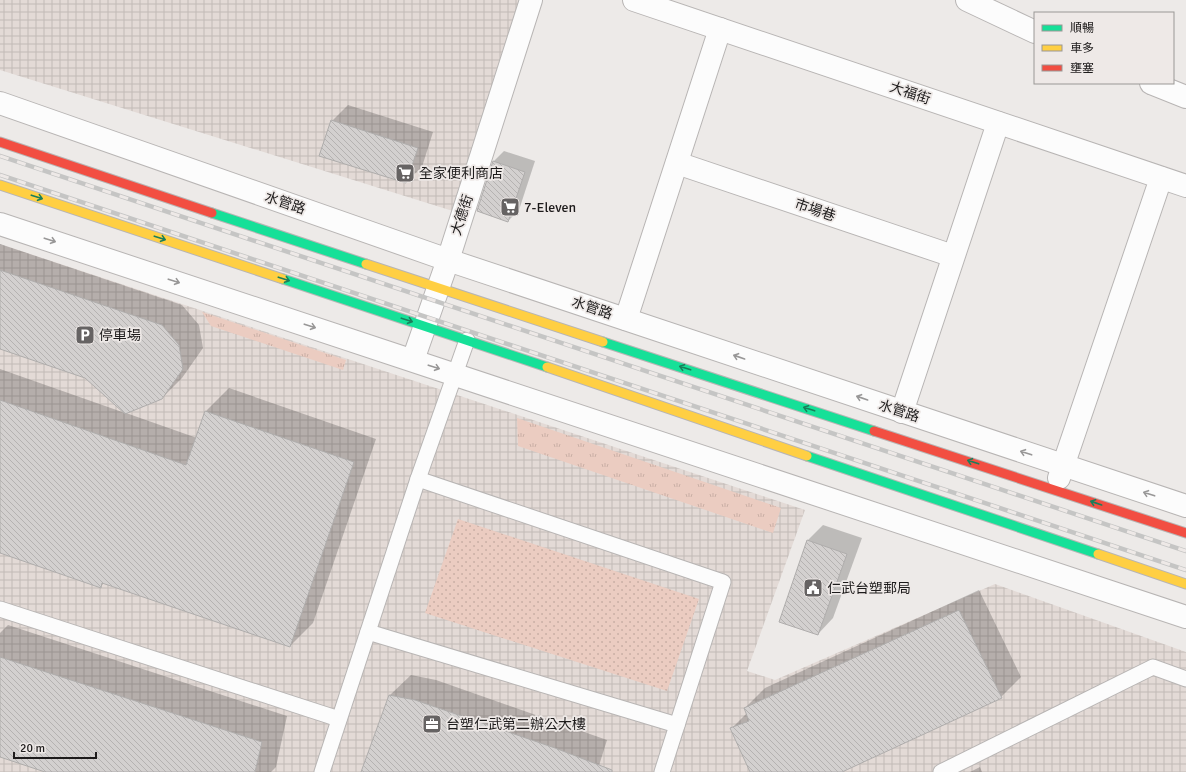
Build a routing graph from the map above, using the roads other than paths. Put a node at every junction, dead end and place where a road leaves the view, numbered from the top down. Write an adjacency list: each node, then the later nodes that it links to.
1 (531, 0): 17 (street, 大德街)
2 (634, 0): 4 (street, 大福街)
3 (967, 0): 5 (street)
4 (720, 29): 9 (street, 大福街); 11 (street)
5 (1034, 32)
6 (1154, 84): 7 (street)
7 (1186, 97)
8 (0, 103): 17 (street, 水管路)
9 (998, 123): 12 (street, 大福街); 16 (street)
10 (0, 142): 18 (street, 水管路)
11 (677, 163): 16 (street, 市場巷); 19 (street)
12 (1161, 178): 14 (street, 大福街); 25 (street)
13 (0, 185): 20 (street, one-way to 20)
14 (1186, 186)
15 (0, 224): 22 (street, one-way to 22)
16 (954, 256): 24 (street)
17 (448, 260): 18 (street, 大德街); 19 (street, 水管路)
18 (438, 288): 20 (street, 大德街); 27 (street, 水管路, one-way to 18)
19 (626, 319): 24 (street, 水管路, one-way to 19)
20 (425, 326): 21 (street); 22 (street, 大德街)
21 (467, 340): 23 (lane); 30 (street)
22 (413, 360): 23 (street, one-way to 23)
23 (455, 374): 26 (lane); 32 (street)
24 (902, 412): 25 (street, 水管路, one-way to 24)
25 (1064, 466): 27 (street); 28 (street, 水管路, one-way to 25)
26 (418, 479): 33 (lane); 36 (lane)
27 (1055, 489): 29 (street, 水管路, one-way to 27)
28 (1186, 506)
29 (1186, 533)
30 (1186, 584)
31 (0, 609): 35 (lane)
32 (1186, 618)
33 (368, 632): 35 (lane); 36 (lane)
34 (1186, 680): 39 (lane)
35 (339, 719): 37 (lane)
36 (678, 725): 38 (lane)
37 (322, 772)
38 (662, 772)
39 (941, 772)

